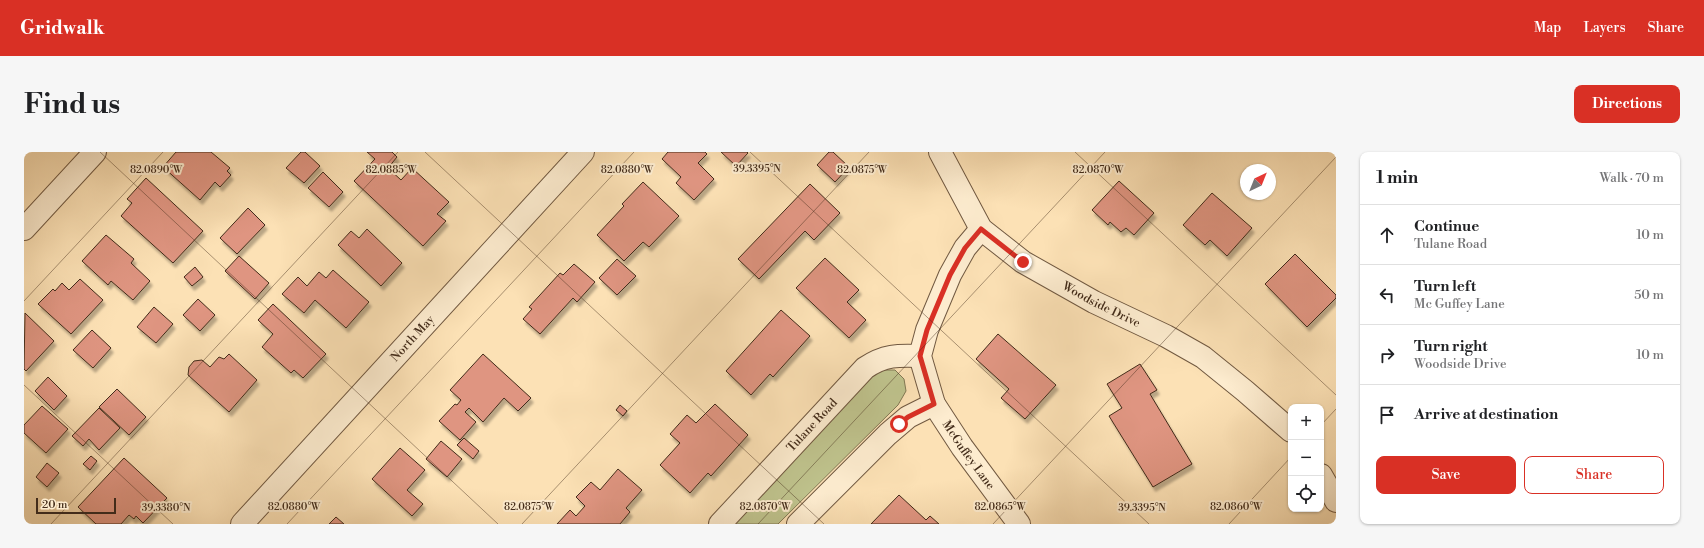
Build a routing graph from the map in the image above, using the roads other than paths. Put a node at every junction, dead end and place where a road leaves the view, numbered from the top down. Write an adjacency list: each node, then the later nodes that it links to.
1 (95, 152): 4 (street)
2 (583, 152): 11 (street, North May)
3 (940, 152): 5 (street, Woodside Drive)
4 (24, 229)
5 (981, 229): 6 (street); 8 (street, Woodside Drive)
6 (920, 356): 7 (street, McGuffey Lane); 12 (street, Tulane Road)
7 (934, 404): 13 (street); 14 (street, McGuffey Lane)
8 (1288, 428)
9 (1322, 476): 10 (street)
10 (1336, 501)
11 (242, 524)
12 (720, 524)
13 (798, 524)
14 (1019, 524)

